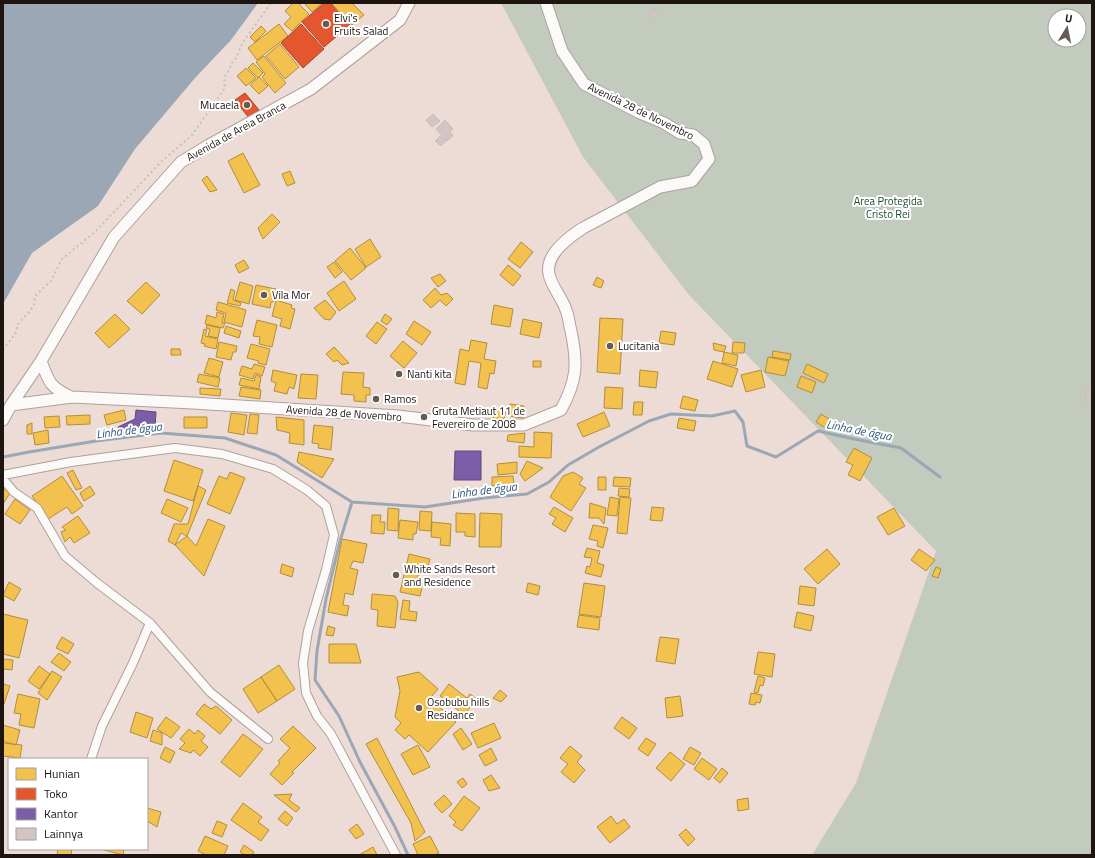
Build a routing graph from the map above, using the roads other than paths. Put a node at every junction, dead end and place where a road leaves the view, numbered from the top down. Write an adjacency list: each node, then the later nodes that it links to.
1 (409, 3): 3 (main road, Avenida de Areia Branca)
2 (546, 3): 4 (main road, Avenida 28 de Novembro)
3 (41, 361): 4 (main road); 5 (main road, Avenida de Areia Branca)
4 (72, 397): 5 (main road, Avenida 28 de Novembro)
5 (11, 406): 6 (main road, Avenida de Areia Branca)
6 (3, 420)
7 (3, 475): 12 (street)
8 (3, 479): 9 (street)
9 (150, 623): 10 (street); 11 (street)
10 (268, 739)
11 (91, 758)
12 (396, 855)

